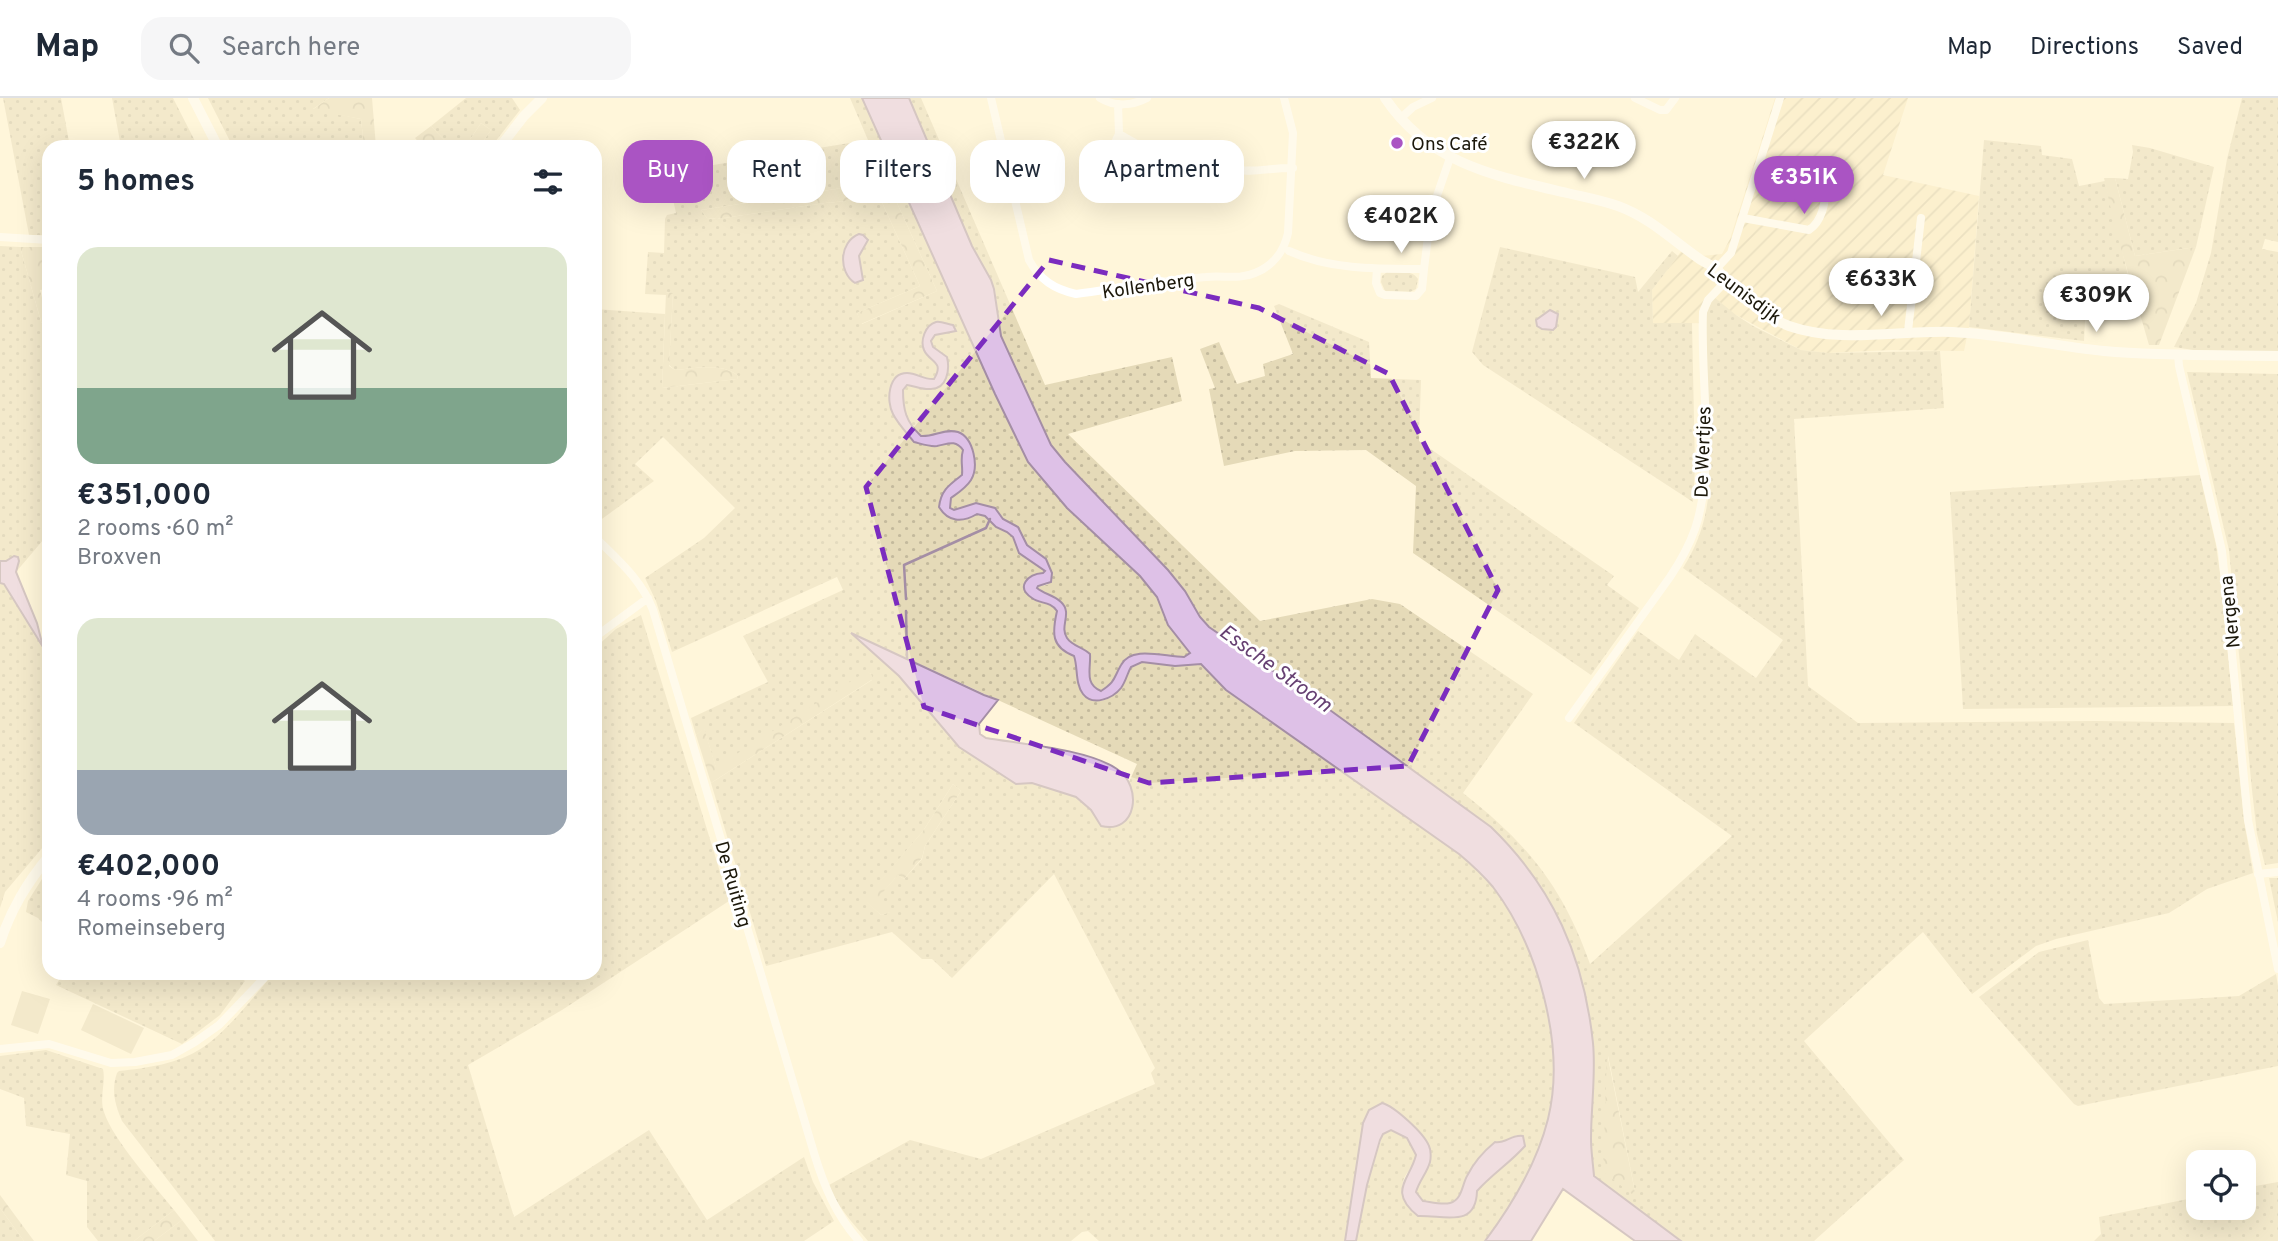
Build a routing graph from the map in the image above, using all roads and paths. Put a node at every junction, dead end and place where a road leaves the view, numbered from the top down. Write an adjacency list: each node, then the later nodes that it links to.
1 (193, 98): 15 (street)
2 (541, 98): 16 (street)
3 (991, 98): 19 (street, Kollenberg)
4 (1100, 98): 12 (street)
5 (1147, 98): 12 (street)
6 (1284, 98): 19 (street, Kollenberg)
7 (1385, 98): 13 (street, Leunisdijk)
8 (1432, 98): 13 (street)
9 (1635, 98): 10 (street)
10 (1675, 98)
11 (1780, 98): 21 (street)
12 (1118, 104): 14 (street)
13 (1401, 118): 17 (street, Leunisdijk)
14 (1119, 134): 14 (street)
15 (214, 140)
16 (505, 140)
17 (1450, 158): 26 (street, Leunisdijk); 28 (street)
18 (1832, 164): 21 (street)
19 (1293, 168): 20 (street)
20 (1244, 172)
21 (1743, 218): 26 (street)
22 (1921, 218): 30 (street)
23 (0, 237): 24 (street)
24 (42, 240)
25 (1289, 251): 27 (street)
26 (1717, 268): 29 (street, Leunisdijk)
27 (1377, 269): 28 (street); 28 (street)
28 (1424, 270)
29 (1726, 281): 30 (street, Leunisdijk); 36 (street, De Wertjes)
30 (1908, 331): 31 (street, Leunisdijk)
31 (2178, 354): 32 (street, Leunisdijk); 39 (street, Nergena)
32 (2278, 356)
33 (602, 544): 34 (street, De Ruiting)
34 (648, 598): 35 (street); 44 (street, De Ruiting)
35 (602, 632)
36 (1569, 718)
37 (42, 865): 40 (street)
38 (2278, 872): 39 (street)
39 (2258, 874): 41 (street, Nergena)
40 (0, 943)
41 (2278, 969)
42 (262, 980): 43 (street)
43 (0, 1049)
44 (859, 1241)

